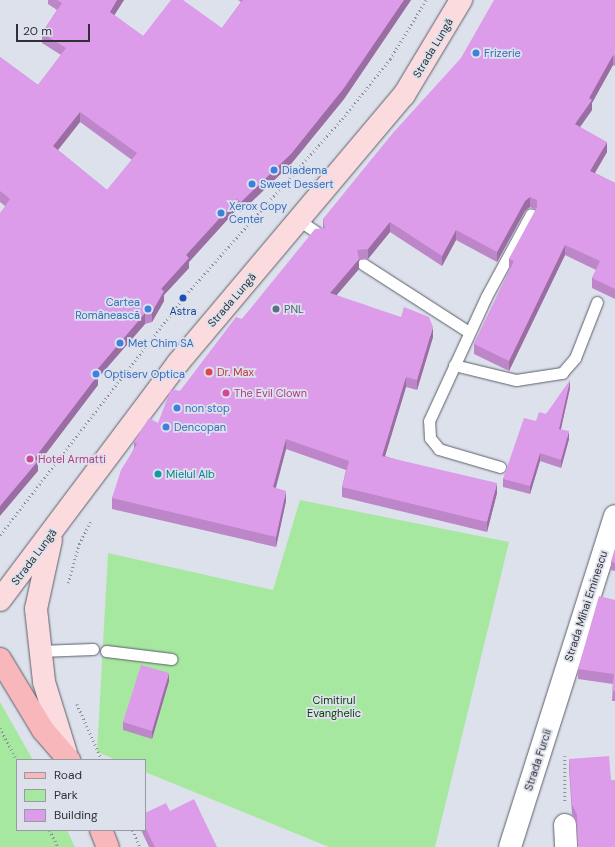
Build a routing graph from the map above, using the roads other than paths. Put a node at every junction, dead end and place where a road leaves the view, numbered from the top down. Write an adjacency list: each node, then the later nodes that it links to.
1 (461, 0): 3 (main road, Strada Lungă)
2 (531, 214): 7 (lane)
3 (300, 221): 4 (lane); 11 (main road, Strada Lungă)
4 (319, 234)
5 (363, 264): 7 (lane)
6 (597, 302): 8 (lane)
7 (469, 332): 8 (lane)
8 (454, 365): 9 (lane)
9 (500, 467)
10 (615, 516): 18 (street, Strada Mihai Eminescu)
11 (53, 530): 12 (main road, Strada Lungă); 14 (main road)
12 (0, 600)
13 (93, 649): 14 (lane)
14 (39, 651): 19 (main road)
15 (106, 651): 17 (lane)
16 (0, 659): 19 (main road)
17 (172, 659)
18 (565, 674): 23 (street, Strada Furcii)
19 (68, 757)
20 (565, 825): 24 (street)
21 (101, 831): 22 (main road)
22 (108, 847)
23 (510, 847)
24 (566, 847)

